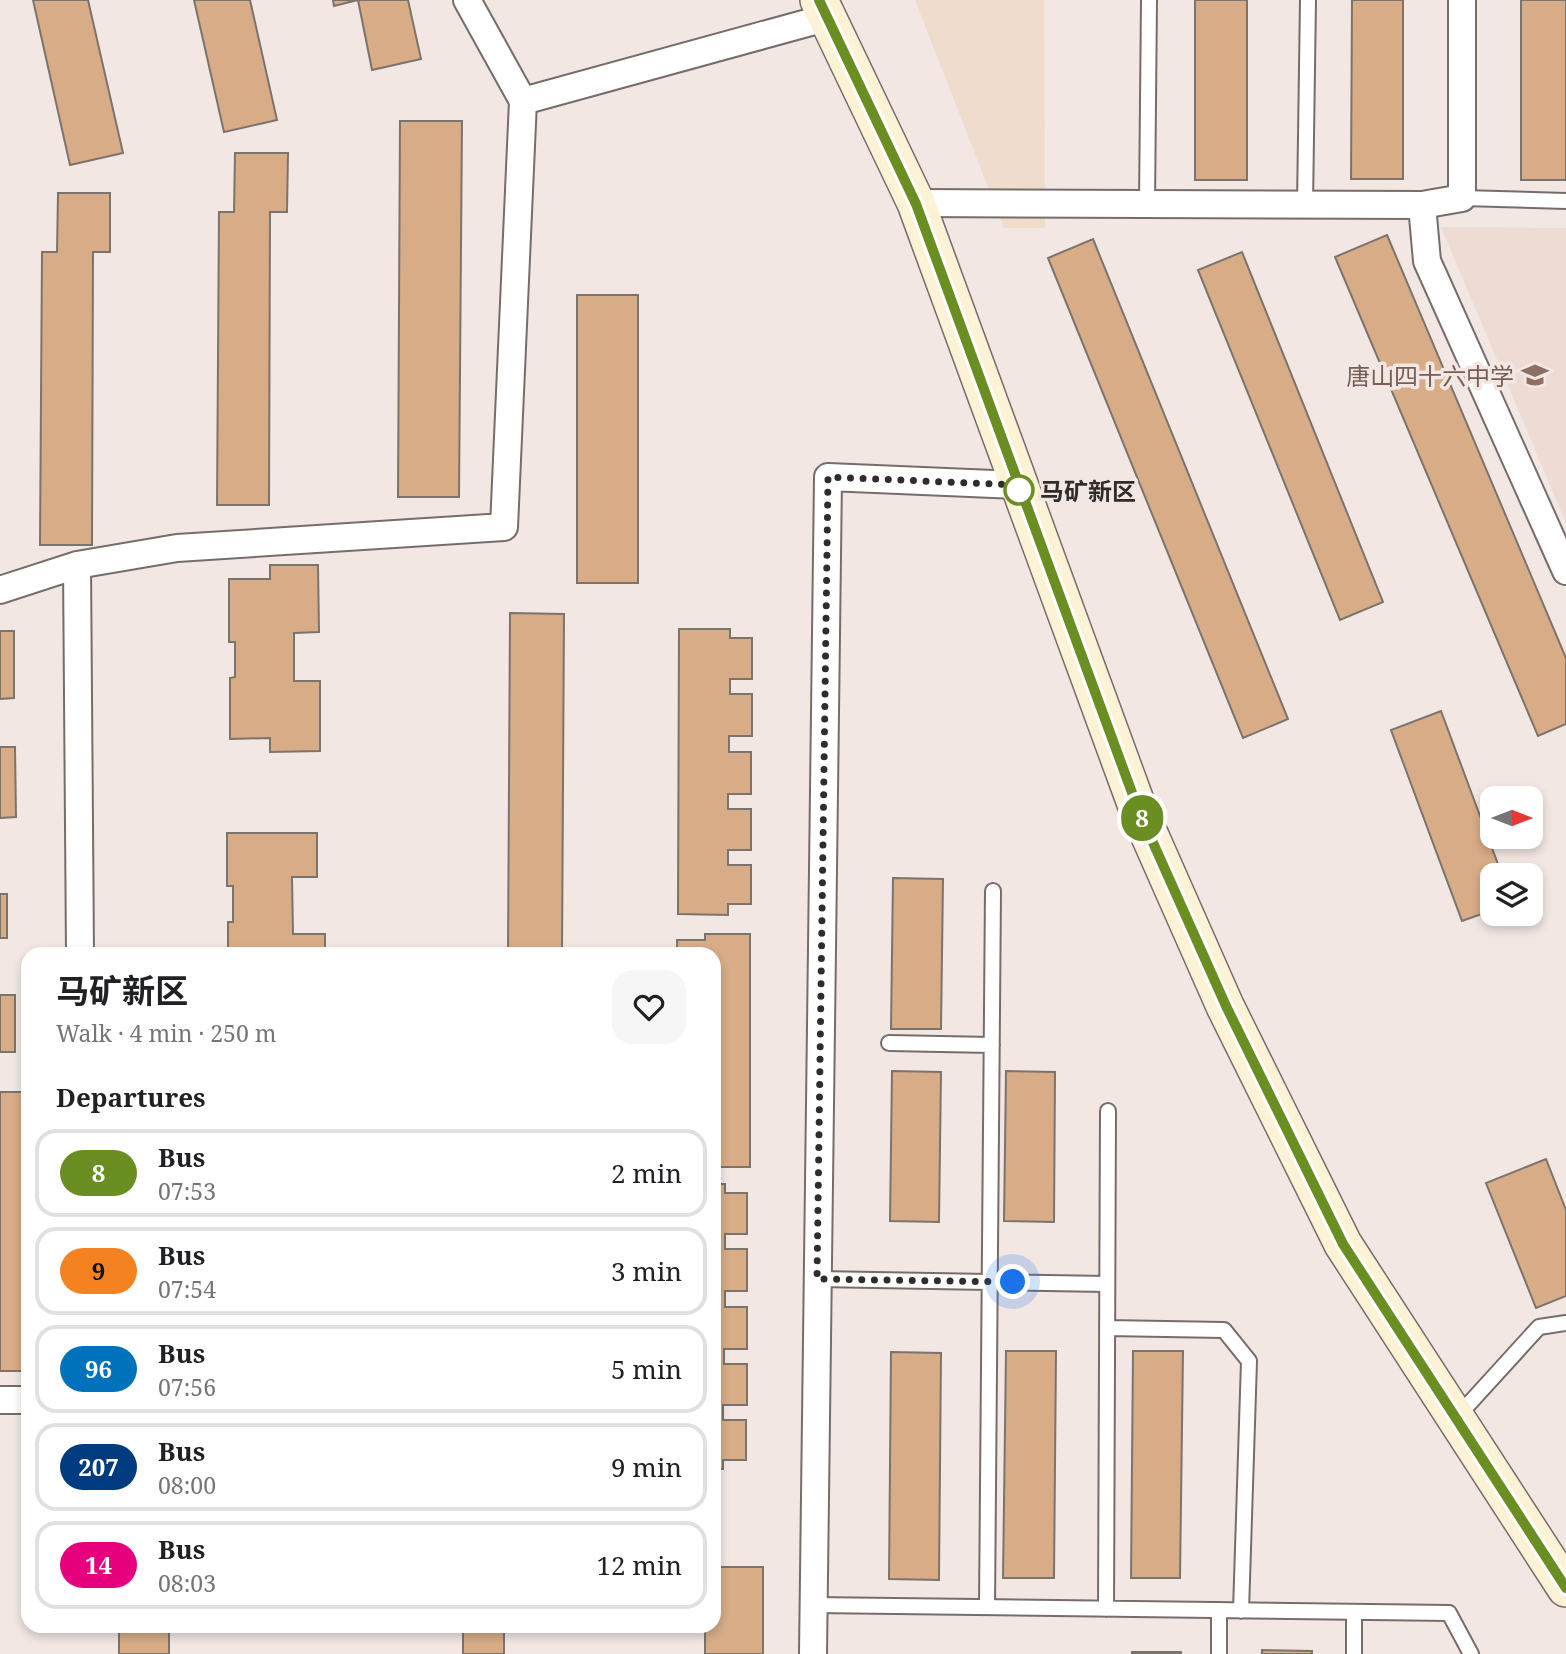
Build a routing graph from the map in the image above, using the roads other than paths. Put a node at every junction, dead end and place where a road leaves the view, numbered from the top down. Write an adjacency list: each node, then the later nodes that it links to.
1 (467, 0): 6 (street)
2 (1149, 0): 10 (lane)
3 (1308, 0): 11 (lane)
4 (1462, 0): 7 (street)
5 (824, 8): 6 (street); 9 (main road)
6 (523, 101): 14 (street)
7 (1462, 198): 8 (lane); 12 (street)
8 (1566, 201)
9 (916, 204): 10 (street); 13 (main road)
10 (1147, 204): 11 (street)
11 (1305, 205): 12 (street)
12 (1422, 205): 15 (street)
13 (1017, 485): 22 (street); 29 (main road)
14 (77, 565): 16 (street); 18 (street)
15 (1566, 571)
16 (0, 590)
17 (993, 891): 20 (lane)
18 (80, 947)
19 (889, 1043): 20 (lane)
20 (992, 1045): 23 (lane)
21 (1108, 1111): 24 (lane)
22 (817, 1279): 23 (lane); 31 (street)
23 (990, 1282): 24 (lane); 32 (lane)
24 (1107, 1284): 26 (lane)
25 (1566, 1324): 29 (lane)
26 (1107, 1328): 33 (lane); 35 (lane)
27 (0, 1400): 28 (street)
28 (21, 1400)
29 (1456, 1418): 30 (main road)
30 (1566, 1588)
31 (813, 1605): 32 (lane); 37 (street)
32 (986, 1607): 33 (lane)
33 (1106, 1609): 34 (lane)
34 (1219, 1610): 35 (lane); 38 (lane)
35 (1241, 1611): 36 (lane)
36 (1354, 1612): 39 (lane); 40 (lane)
37 (813, 1654)
38 (1219, 1654)
39 (1354, 1654)
40 (1471, 1654)

